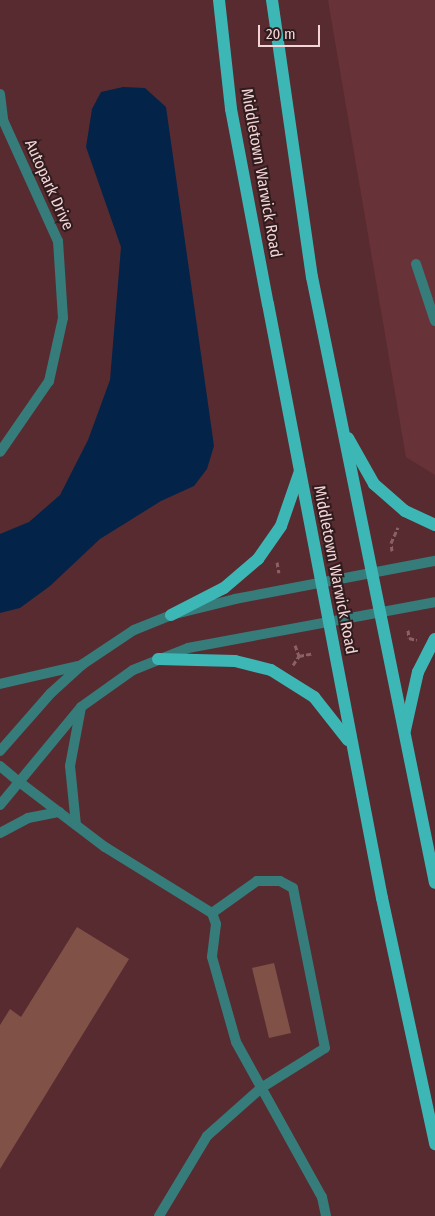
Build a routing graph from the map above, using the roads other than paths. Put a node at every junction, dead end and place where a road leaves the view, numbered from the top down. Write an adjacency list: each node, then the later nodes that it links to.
1 (219, 0): 8 (main road, Middletown Warwick Road)
2 (272, 0): 6 (main road, Middletown Warwick Road)
3 (0, 94): 7 (street, Autopark Drive)
4 (416, 264): 5 (street)
5 (435, 321)
6 (340, 422): 9 (main road); 11 (main road, Middletown Warwick Road)
7 (0, 452)
8 (300, 471): 12 (main road, Middletown Warwick Road); 15 (main road)
9 (435, 525)
10 (435, 561): 11 (street)
11 (371, 575): 12 (street); 14 (main road, Middletown Warwick Road)
12 (322, 584): 15 (street); 16 (main road, Middletown Warwick Road)
13 (435, 602): 14 (street)
14 (379, 613): 16 (street); 22 (main road, Middletown Warwick Road)
15 (171, 615): 19 (street)
16 (329, 622): 18 (street); 24 (main road, Middletown Warwick Road)
17 (435, 639): 22 (main road)
18 (158, 659): 21 (street); 24 (main road)
19 (83, 664): 20 (street); 23 (street)
20 (0, 684)
21 (81, 707): 26 (street); 29 (street)
22 (404, 734): 31 (main road, Middletown Warwick Road)
23 (0, 751)
24 (355, 757): 34 (main road, Middletown Warwick Road)
25 (0, 766): 26 (street)
26 (18, 781): 27 (street); 28 (street)
27 (0, 805)
28 (59, 812): 29 (street); 30 (street)
29 (76, 825): 32 (street)
30 (0, 833)
31 (435, 883)
32 (212, 913): 33 (street); 33 (street)
33 (262, 1088): 35 (street); 36 (street)
34 (435, 1144)
35 (159, 1216)
36 (326, 1216)

